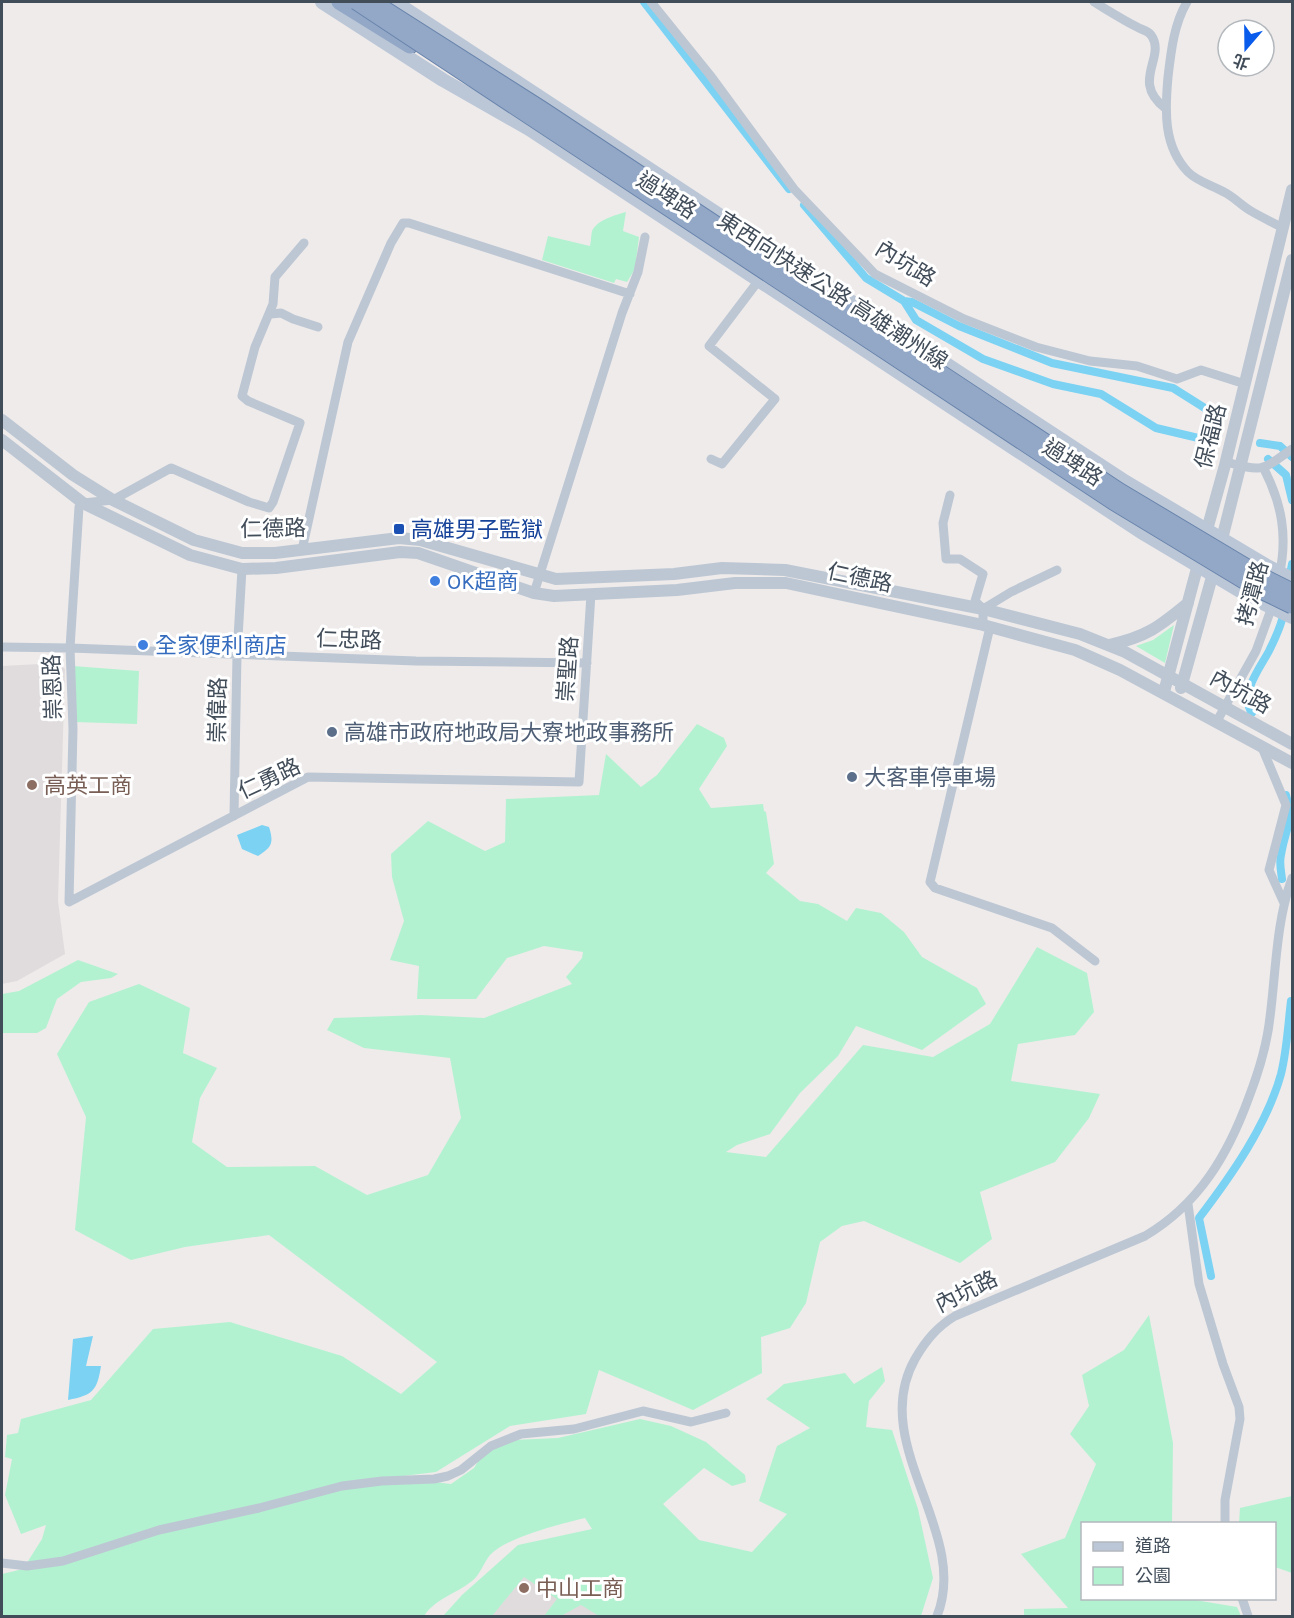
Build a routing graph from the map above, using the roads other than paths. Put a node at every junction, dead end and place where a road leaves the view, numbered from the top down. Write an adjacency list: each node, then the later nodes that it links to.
1 (322, 2): 16 (main road, 過埤路)
2 (339, 2): 10 (highway, bridge)
3 (356, 2): 10 (highway, 東西向快速公路 高雄潮州線, bridge)
4 (374, 2): 40 (highway, 東西向快速公路 高雄潮州線, bridge)
5 (395, 2): 31 (main road, 過埤路)
6 (651, 2): 20 (street, 內坑路)
7 (1094, 2): 9 (street)
8 (1187, 2): 9 (street)
9 (1165, 108): 12 (street)
10 (534, 120): 44 (highway, 東西向快速公路 高雄潮州線, bridge)
11 (1293, 189): 12 (street, 保福路)
12 (1283, 228): 20 (street, 保福路)
13 (645, 237): 17 (street)
14 (304, 243): 18 (street)
15 (1293, 260): 26 (street, 保福路)
16 (759, 280): 24 (street); 34 (main road, 過埤路)
17 (630, 294): 33 (street); 39 (street)
18 (271, 314): 19 (street); 29 (street)
19 (318, 327)
20 (1245, 384): 25 (street, 保福路)
21 (2, 420): 29 (street, 仁德路)
22 (2, 440): 30 (street, 仁德路)
23 (1292, 449): 27 (street)
24 (711, 459)
25 (1226, 462): 26 (street); 31 (street, 保福路)
26 (1241, 466): 27 (street); 32 (street, 保福路)
27 (1266, 467): 38 (street, 拷潭路)
28 (950, 495): 45 (street)
29 (113, 500): 30 (street); 33 (street, 仁德路)
30 (83, 503): 35 (street, 仁德路); 50 (street, 崇恩路)
31 (1207, 530): 32 (main road, 過埤路); 34 (street, 保福路)
32 (1222, 539): 37 (street, 保福路); 38 (main road, 過埤路)
33 (302, 550): 39 (street, 仁德路)
34 (1198, 566): 37 (main road, 過埤路); 43 (street, 保福路)
35 (242, 569): 41 (street, 仁德路); 51 (street, 崇偉路)
36 (1058, 570): 45 (street)
37 (1212, 575): 44 (main road, 過埤路); 54 (street, 保福路)
38 (1286, 575): 44 (street, 拷潭路)
39 (540, 576): 41 (street); 45 (street, 仁德路)
40 (1293, 591)
41 (534, 593): 42 (street, 仁德路)
42 (591, 594): 47 (street, 仁德路); 52 (street, 崇聖路)
43 (1188, 603): 48 (street); 53 (street, 保福路)
44 (1281, 608): 46 (main road, 過埤路); 57 (street, 拷潭路)
45 (983, 609): 47 (street); 48 (street, 仁德路)
46 (1293, 617)
47 (986, 626): 55 (street, 仁德路); 67 (street)
48 (1109, 645): 53 (street, 仁德路)
49 (2, 647): 50 (street, 仁忠路)
50 (70, 648): 51 (street, 仁忠路); 65 (street, 崇恩路)
51 (237, 655): 52 (street, 仁忠路); 63 (street, 崇偉路)
52 (587, 663): 62 (street, 崇聖路)
53 (1169, 675): 54 (street, 內坑路); 55 (street, 保福路)
54 (1183, 682): 56 (street, 保福路); 57 (street, 內坑路)
55 (1164, 692): 56 (street, 內坑路)
56 (1178, 700): 58 (street, 內坑路)
57 (1226, 706): 58 (street, 拷潭路); 59 (street, 內坑路)
58 (1217, 721): 60 (street, 內坑路)
59 (1293, 744)
60 (1261, 745): 61 (street, 內坑路); 66 (street, 內坑路)
61 (1293, 763)
62 (579, 782): 63 (street, 仁勇路)
63 (234, 816): 65 (street, 仁勇路)
64 (1293, 878): 66 (street, 內坑路)
65 (69, 902)
66 (1284, 903): 68 (street, 內坑路)
67 (1095, 961)
68 (1188, 1204): 70 (street); 73 (street, 內坑路)
69 (726, 1413): 71 (street)
70 (1225, 1522)
71 (2, 1563)
72 (1242, 1600): 74 (street)
73 (937, 1617)
74 (1248, 1617)

